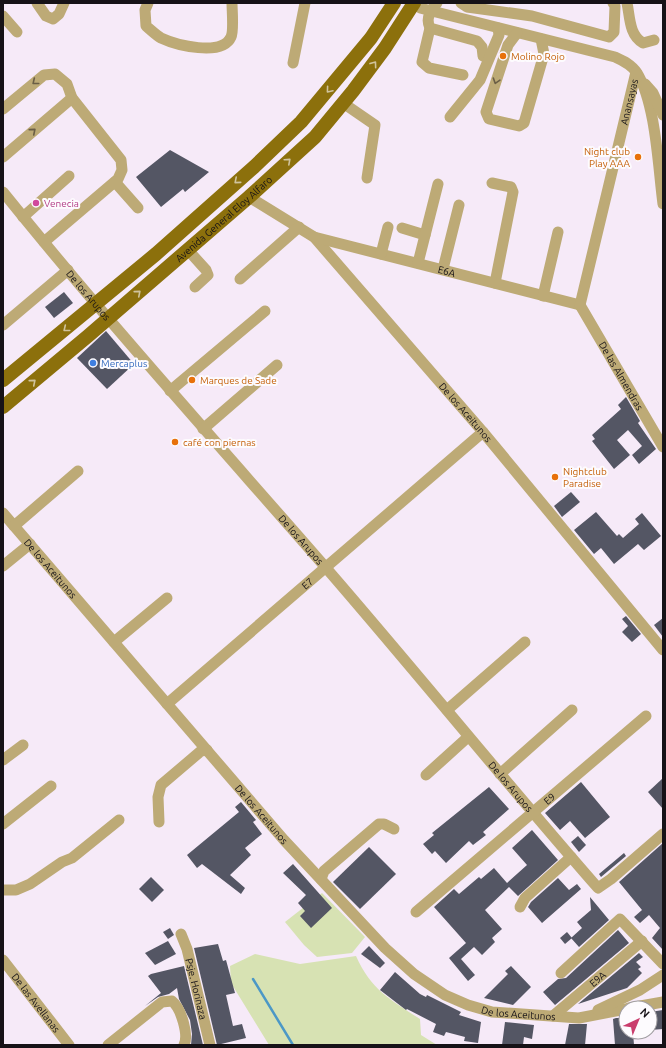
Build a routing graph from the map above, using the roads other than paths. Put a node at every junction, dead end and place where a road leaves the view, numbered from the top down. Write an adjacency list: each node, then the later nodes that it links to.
1 (37, 3): 2 (street)
2 (64, 3)
3 (148, 3): 4 (street)
4 (232, 3)
5 (305, 3): 19 (street)
6 (394, 3): 56 (main road, Avenida General Eloy Alfaro, one-way to 56)
7 (461, 3): 8 (street)
8 (613, 3)
9 (627, 3): 17 (street)
10 (426, 6): 12 (street); 13 (street, Anansayas); 23 (main road, Avenida General Eloy Alfaro, one-way to 10)
11 (3, 16): 14 (street)
12 (430, 28): 18 (street); 20 (street)
13 (498, 28): 15 (street, Anansayas); 26 (street)
14 (17, 32)
15 (517, 33): 16 (street, Anansayas); 16 (street, one-way to 16)
16 (541, 39): 21 (street, Anansayas)
17 (654, 40)
18 (483, 56)
19 (293, 63)
20 (463, 75)
21 (639, 77): 25 (street); 28 (street); 57 (street, Anansayas)
22 (72, 98): 24 (street, one-way to 24); 27 (street, one-way to 22); 31 (street)
23 (343, 103): 30 (street); 35 (main road, Avenida General Eloy Alfaro, one-way to 23)
24 (3, 109)
25 (663, 115)
26 (450, 117)
27 (3, 157)
28 (660, 162): 36 (street)
29 (69, 176): 39 (street)
30 (366, 178)
31 (114, 182): 38 (street); 46 (street)
32 (492, 183): 53 (street)
33 (438, 184): 45 (street)
34 (3, 192): 39 (street, De los Arupos)
35 (249, 197): 40 (street, De los Aceitunos); 47 (main road, Avenida General Eloy Alfaro)
36 (663, 204)
37 (459, 205): 50 (street)
38 (138, 208)
39 (23, 217): 46 (street, De los Arupos)
40 (299, 227): 44 (street, De los Aceitunos); 52 (street)
41 (388, 227): 48 (street)
42 (402, 228): 45 (street)
43 (558, 232): 55 (street)
44 (314, 236): 48 (street, E6A); 66 (street, De los Aceitunos)
45 (425, 236): 49 (street)
46 (44, 242): 51 (street, De los Arupos)
47 (188, 250): 54 (street); 59 (main road, Avenida General Eloy Alfaro, one-way to 47)
48 (381, 254): 49 (street, E6A)
49 (418, 263): 50 (street, E6A)
50 (443, 269): 53 (street, E6A)
51 (68, 270): 56 (street, De los Arupos); 60 (street)
52 (240, 279)
53 (495, 282): 55 (street, E6A)
54 (195, 288)
55 (542, 296): 57 (street, E6A)
56 (96, 304): 59 (street, De los Arupos); 62 (main road, Avenida General Eloy Alfaro, one-way to 62)
57 (580, 305): 67 (street, De las Almendras)
58 (265, 311): 63 (street)
59 (108, 318): 63 (street, De los Arupos); 64 (main road, Avenida General Eloy Alfaro, one-way to 59)
60 (3, 325)
61 (277, 364): 65 (street)
62 (3, 380)
63 (170, 391): 65 (street, De los Arupos)
64 (3, 407)
65 (203, 429): 73 (street, De los Arupos)
66 (484, 432): 73 (street, E7); 77 (street, De los Aceitunos)
67 (663, 447)
68 (78, 471): 70 (street)
69 (3, 513): 70 (street, De los Aceitunos)
70 (14, 526): 71 (street, De los Aceitunos)
71 (30, 544): 72 (street); 75 (street, De los Aceitunos)
72 (3, 566)
73 (326, 568): 78 (street, E7); 79 (street, De los Arupos)
74 (167, 598): 75 (street)
75 (114, 642): 78 (street, De los Aceitunos)
76 (525, 642): 79 (street)
77 (663, 650)
78 (167, 704): 84 (street, De los Aceitunos)
79 (447, 710): 82 (street, De los Arupos)
80 (572, 710): 86 (street)
81 (646, 716): 89 (street, E9)
82 (468, 737): 86 (street, De los Arupos); 87 (street)
83 (23, 745): 85 (street)
84 (207, 750): 91 (street); 96 (street, De los Aceitunos)
85 (3, 760)
86 (500, 774): 89 (street, De los Arupos)
87 (426, 775)
88 (51, 786): 92 (street)
89 (532, 812): 95 (street, De los Arupos); 99 (street, E9)
90 (119, 820): 97 (street)
91 (159, 822)
92 (3, 824)
93 (394, 828): 96 (street)
94 (663, 834): 95 (street, De los Arupos)
95 (571, 857): 98 (street)
96 (321, 879): 107 (street, De los Aceitunos)
97 (3, 890)
98 (520, 907)
99 (416, 912)
100 (181, 934): 112 (street, Psje. Horinaza)
101 (642, 941): 103 (street); 104 (street); 107 (street, E9A)
102 (3, 960): 109 (street, De las Avellanas)
103 (663, 964)
104 (562, 973)
105 (663, 975): 108 (street, De los Aceitunos)
106 (618, 1010): 108 (street, De los Aceitunos)
107 (553, 1016): 108 (street, De los Aceitunos)
108 (579, 1018)
109 (69, 1045)
110 (108, 1045): 111 (street)
111 (184, 1045)
112 (210, 1045)

